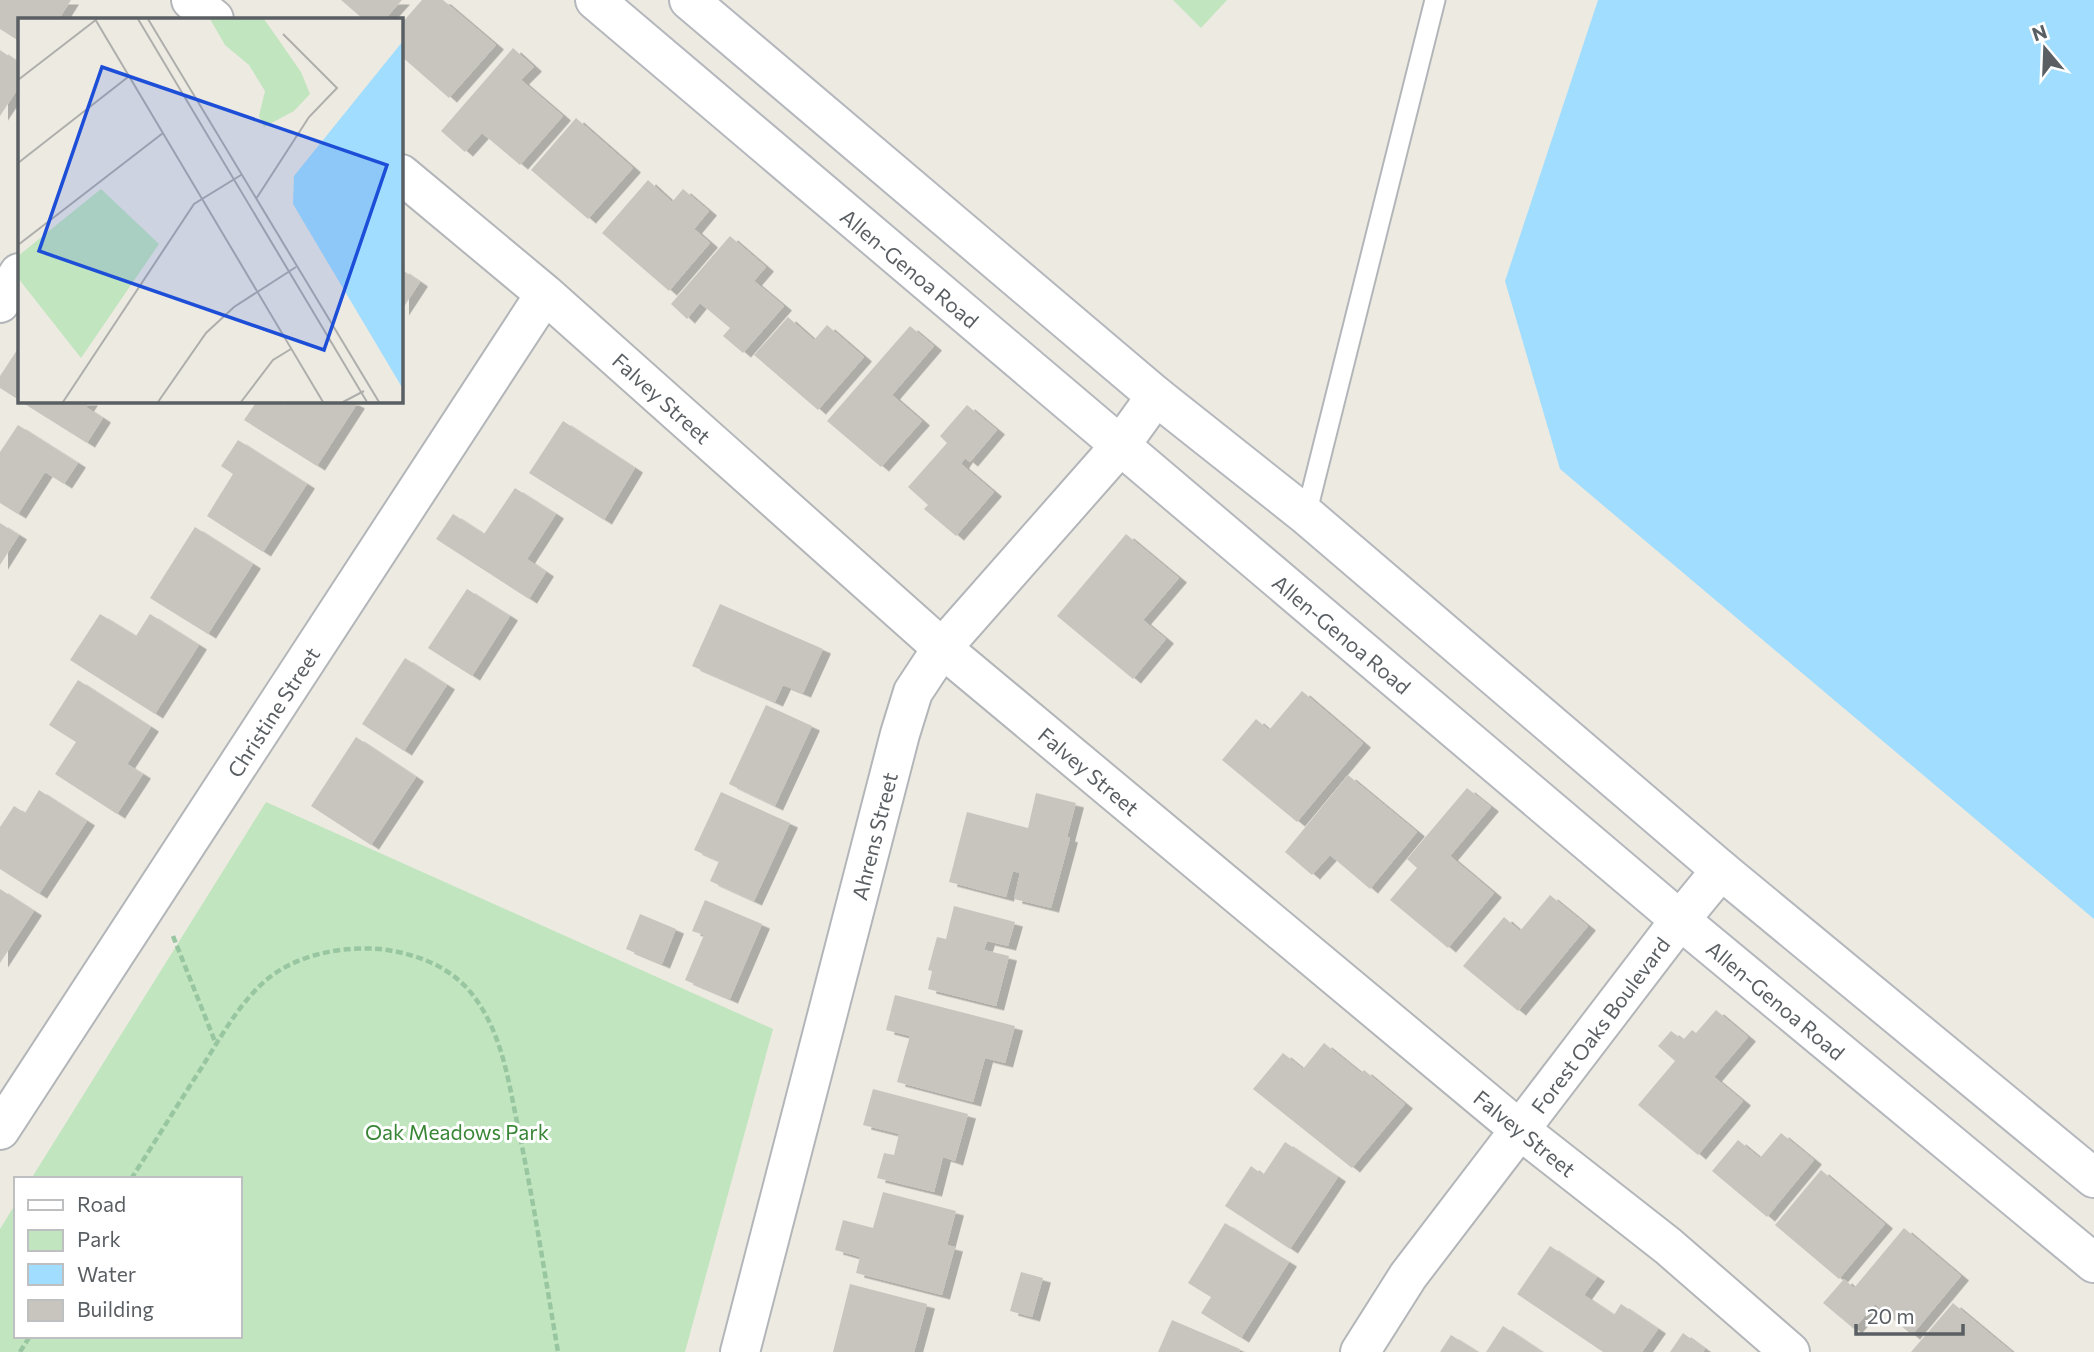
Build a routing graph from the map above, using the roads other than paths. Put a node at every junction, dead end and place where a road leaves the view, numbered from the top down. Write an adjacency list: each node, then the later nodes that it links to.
1 (595, 0): 9 (street, Allen-Genoa Road)
2 (689, 0): 8 (street)
3 (1435, 0): 10 (lane)
4 (402, 175): 6 (street, Falvey Street)
5 (18, 275): 7 (street)
6 (545, 294): 11 (street, Falvey Street); 14 (street, Christine Street)
7 (0, 303)
8 (1156, 396): 9 (street, Ahrens Street); 10 (street)
9 (1120, 446): 11 (street, Ahrens Street); 13 (street, Allen-Genoa Road)
10 (1306, 515): 12 (street)
11 (942, 648): 15 (street, Falvey Street); 18 (street, Ahrens Street)
12 (1721, 870): 13 (street, Forest Oaks Boulevard); 16 (street)
13 (1680, 920): 15 (street, Forest Oaks Boulevard); 17 (street, Allen-Genoa Road)
14 (0, 1130)
15 (1520, 1130): 19 (street, Forest Oaks Boulevard); 20 (street, Falvey Street)
16 (2094, 1178)
17 (2094, 1263)
18 (740, 1352)
19 (1360, 1352)
20 (1790, 1352)

